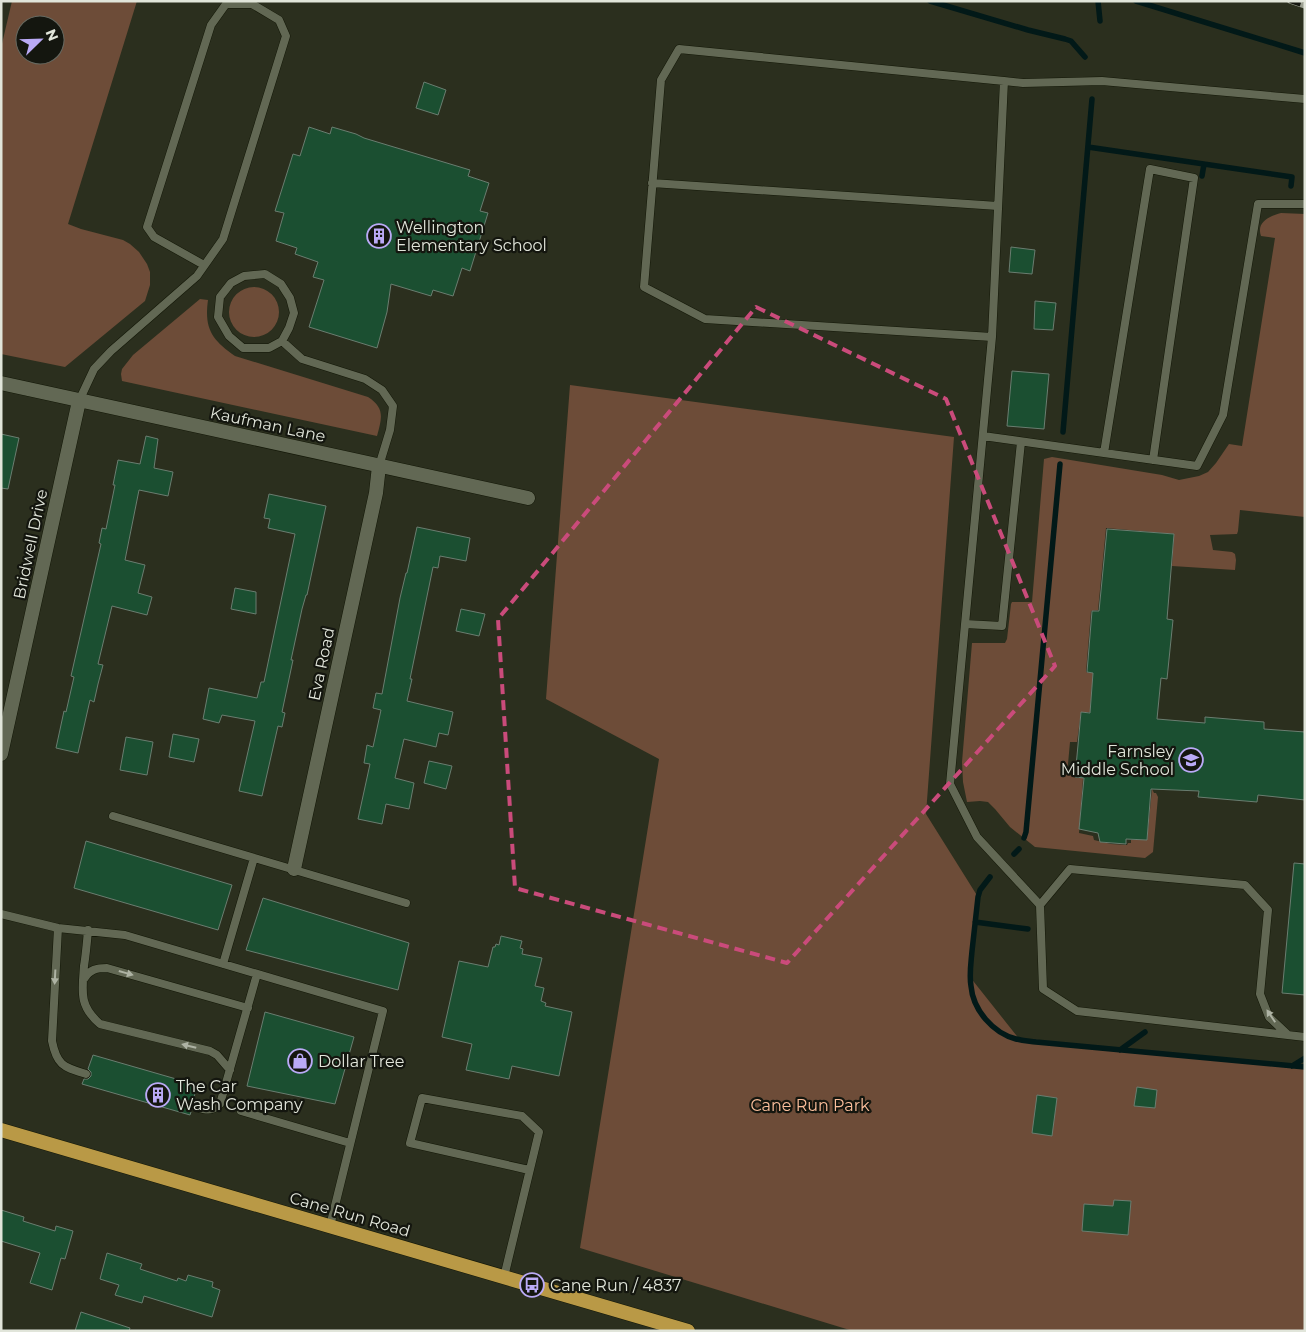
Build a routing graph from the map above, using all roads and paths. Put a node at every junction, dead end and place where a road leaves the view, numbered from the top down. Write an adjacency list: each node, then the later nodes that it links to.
1 (1004, 81): 2 (lane); 3 (lane); 5 (lane)
2 (1305, 99)
3 (652, 183): 5 (lane); 7 (lane)
4 (1305, 204): 14 (lane)
5 (998, 206): 7 (lane)
6 (204, 265): 6 (lane); 10 (lane)
7 (992, 336): 11 (lane)
8 (282, 341): 8 (lane); 15 (lane)
9 (1, 383): 10 (street, Kaufman Lane)
10 (80, 400): 15 (street, Kaufman Lane); 18 (street, Bridwell Drive)
11 (982, 436): 12 (lane); 17 (lane)
12 (1021, 442): 13 (lane); 17 (lane)
13 (1104, 453): 14 (lane); 14 (lane)
14 (1153, 460)
15 (379, 466): 16 (street, Kaufman Lane); 21 (street, Eva Road)
16 (528, 498)
17 (965, 624): 23 (lane)
18 (1, 754)
19 (113, 816): 20 (lane)
20 (254, 858): 21 (lane); 27 (lane)
21 (294, 869): 22 (lane)
22 (406, 903)
23 (1040, 905): 31 (lane); 31 (lane, one-way to 23)
24 (1, 914): 25 (lane)
25 (58, 928): 26 (lane); 34 (lane, one-way to 34)
26 (88, 930): 27 (lane); 29 (lane)
27 (223, 964): 28 (lane)
28 (257, 974): 30 (lane); 38 (lane)
29 (83, 980): 30 (lane, one-way to 30); 33 (lane, one-way to 29)
30 (248, 1008): 33 (lane)
31 (1287, 1034): 32 (lane)
32 (1305, 1037)
33 (230, 1070): 35 (lane)
34 (86, 1074)
35 (192, 1106)
36 (241, 1111): 38 (lane)
37 (1, 1130): 40 (highway, Cane Run Road)
38 (350, 1143): 40 (lane)
39 (529, 1170): 39 (lane); 41 (lane)
40 (330, 1226): 41 (highway, Cane Run Road)
41 (504, 1277): 42 (highway, Cane Run Road)
42 (688, 1331)

